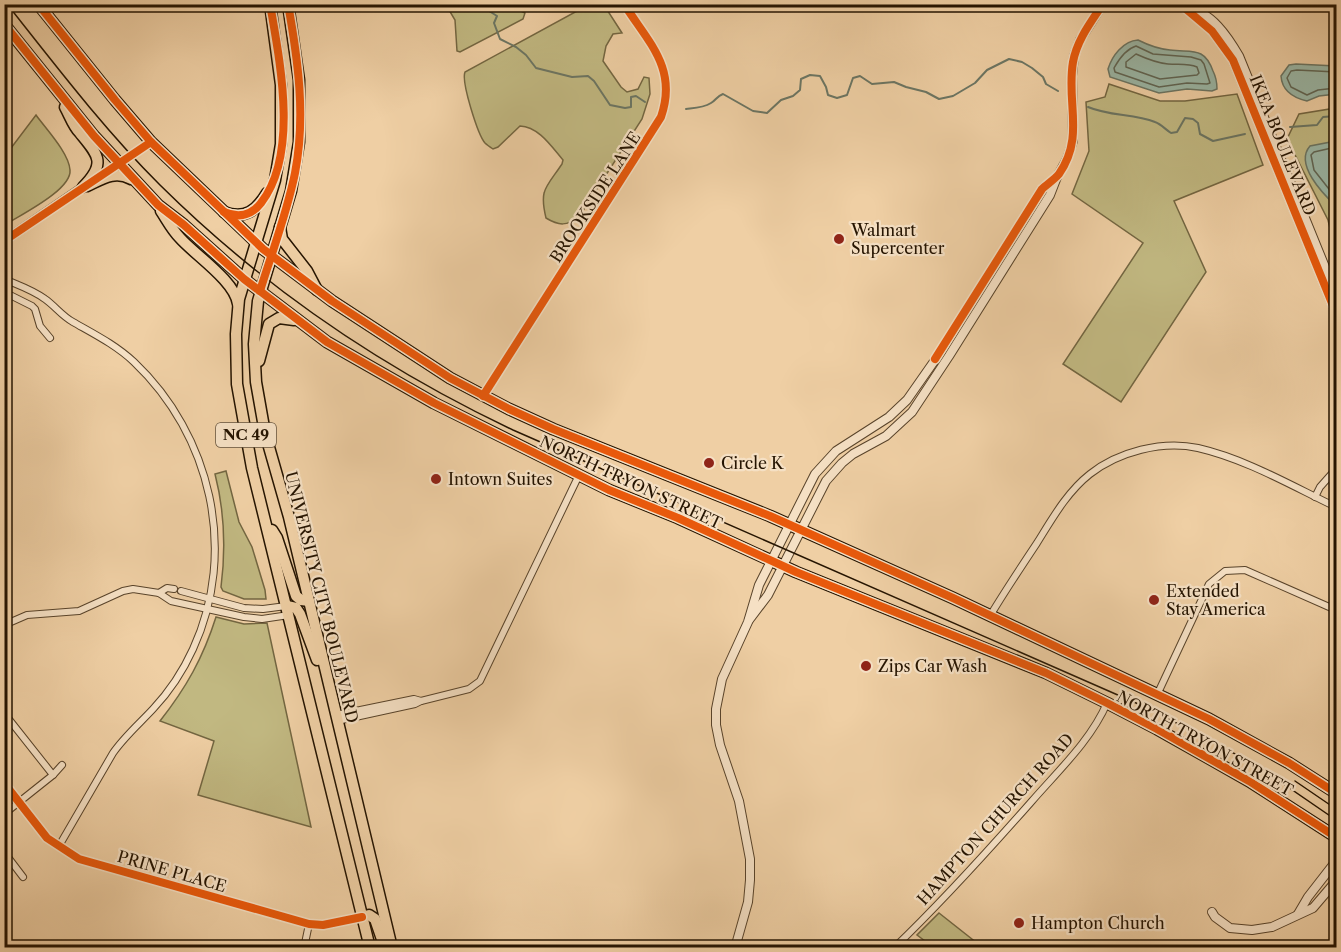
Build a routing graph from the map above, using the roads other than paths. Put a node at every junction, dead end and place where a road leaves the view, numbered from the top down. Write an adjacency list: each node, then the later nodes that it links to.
1 (38, 4): 14 (main road, NORTH TRYON STREET)
2 (270, 4): 10 (main road)
3 (288, 4): 16 (main road, UNIVERSITY CITY BOULEVARD)
4 (624, 4): 31 (street, BROOKSIDE LANE)
5 (1103, 4): 9 (street)
6 (1180, 4): 15 (street, IKEA BOULEVARD)
7 (4, 24): 8 (main road, NORTH TRYON STREET)
8 (55, 88): 11 (main road, NORTH TRYON STREET); 12 (main road)
9 (1057, 177): 37 (street); 38 (street)
10 (275, 180): 14 (main road); 18 (main road)
11 (134, 181): 12 (main road); 13 (main road, NORTH TRYON STREET)
12 (83, 187): 17 (street)
13 (158, 206): 21 (main road, NORTH TRYON STREET); 26 (main road)
14 (222, 211): 18 (main road, NORTH TRYON STREET)
15 (1299, 211): 25 (street, IKEA BOULEVARD); 27 (street, IKEA BOULEVARD)
16 (280, 226): 19 (main road, UNIVERSITY CITY BOULEVARD); 24 (main road)
17 (4, 241)
18 (256, 242): 19 (main road, NORTH TRYON STREET); 21 (main road)
19 (271, 255): 22 (main road, UNIVERSITY CITY BOULEVARD / NC 49); 24 (main road, NORTH TRYON STREET)
20 (4, 279): 44 (street)
21 (244, 279): 22 (main road, NORTH TRYON STREET); 26 (main road, NC 49)
22 (260, 291): 28 (main road, NORTH TRYON STREET); 30 (main road, UNIVERSITY CITY BOULEVARD / NC 49)
23 (4, 292): 29 (street)
24 (321, 293): 31 (main road, NORTH TRYON STREET)
25 (1336, 294)
26 (238, 307): 36 (main road, NC 49)
27 (1336, 313)
28 (298, 322): 30 (main road); 33 (main road, NORTH TRYON STREET)
29 (50, 338)
30 (256, 382): 45 (main road, UNIVERSITY CITY BOULEVARD / NC 49)
31 (483, 396): 37 (main road, NORTH TRYON STREET)
32 (1336, 469): 34 (street)
33 (579, 475): 39 (main road, NORTH TRYON STREET); 56 (street)
34 (1315, 497): 35 (street); 49 (street)
35 (1336, 507)
36 (265, 520): 45 (main road); 47 (main road, NC 49)
37 (789, 525): 38 (main road, NORTH TRYON STREET); 39 (street)
38 (801, 531): 40 (street); 49 (main road, NORTH TRYON STREET)
39 (770, 561): 40 (main road, NORTH TRYON STREET); 50 (street)
40 (782, 567): 50 (street); 54 (main road, NORTH TRYON STREET)
41 (174, 590): 43 (street)
42 (181, 591): 44 (street)
43 (159, 592): 46 (street); 51 (street)
44 (210, 599): 46 (street); 47 (street)
45 (309, 601): 52 (main road, UNIVERSITY CITY BOULEVARD / NC 49)
46 (208, 608): 47 (street); 64 (street)
47 (288, 610): 52 (main road); 71 (main road, NC 49)
48 (1336, 610): 53 (street)
49 (990, 616): 53 (main road, NORTH TRYON STREET)
50 (748, 622): 77 (street)
51 (4, 625)
52 (330, 690): 56 (main road, UNIVERSITY CITY BOULEVARD / NC 49)
53 (1157, 695): 60 (main road, NORTH TRYON STREET)
54 (1107, 703): 63 (main road, NORTH TRYON STREET); 78 (street, HAMPTON CHURCH ROAD)
55 (4, 713): 58 (street)
56 (337, 718): 76 (main road, UNIVERSITY CITY BOULEVARD / NC 49)
57 (62, 765): 58 (street)
58 (53, 775): 61 (street)
59 (4, 783): 61 (street, PRINE PLACE)
60 (1336, 793)
61 (19, 802): 62 (street); 64 (street, PRINE PLACE)
62 (4, 814)
63 (1336, 837)
64 (59, 846): 72 (street, PRINE PLACE)
65 (4, 852): 67 (street)
66 (1336, 861): 70 (street)
67 (23, 877)
68 (1336, 881): 70 (street)
69 (1212, 912): 70 (street)
70 (1298, 914)
71 (362, 917): 72 (street, PRINE PLACE); 74 (main road, NC 49); 75 (main road)
72 (309, 924): 73 (street)
73 (304, 948)
74 (370, 948)
75 (386, 948)
76 (392, 948)
77 (735, 948)
78 (894, 948)

